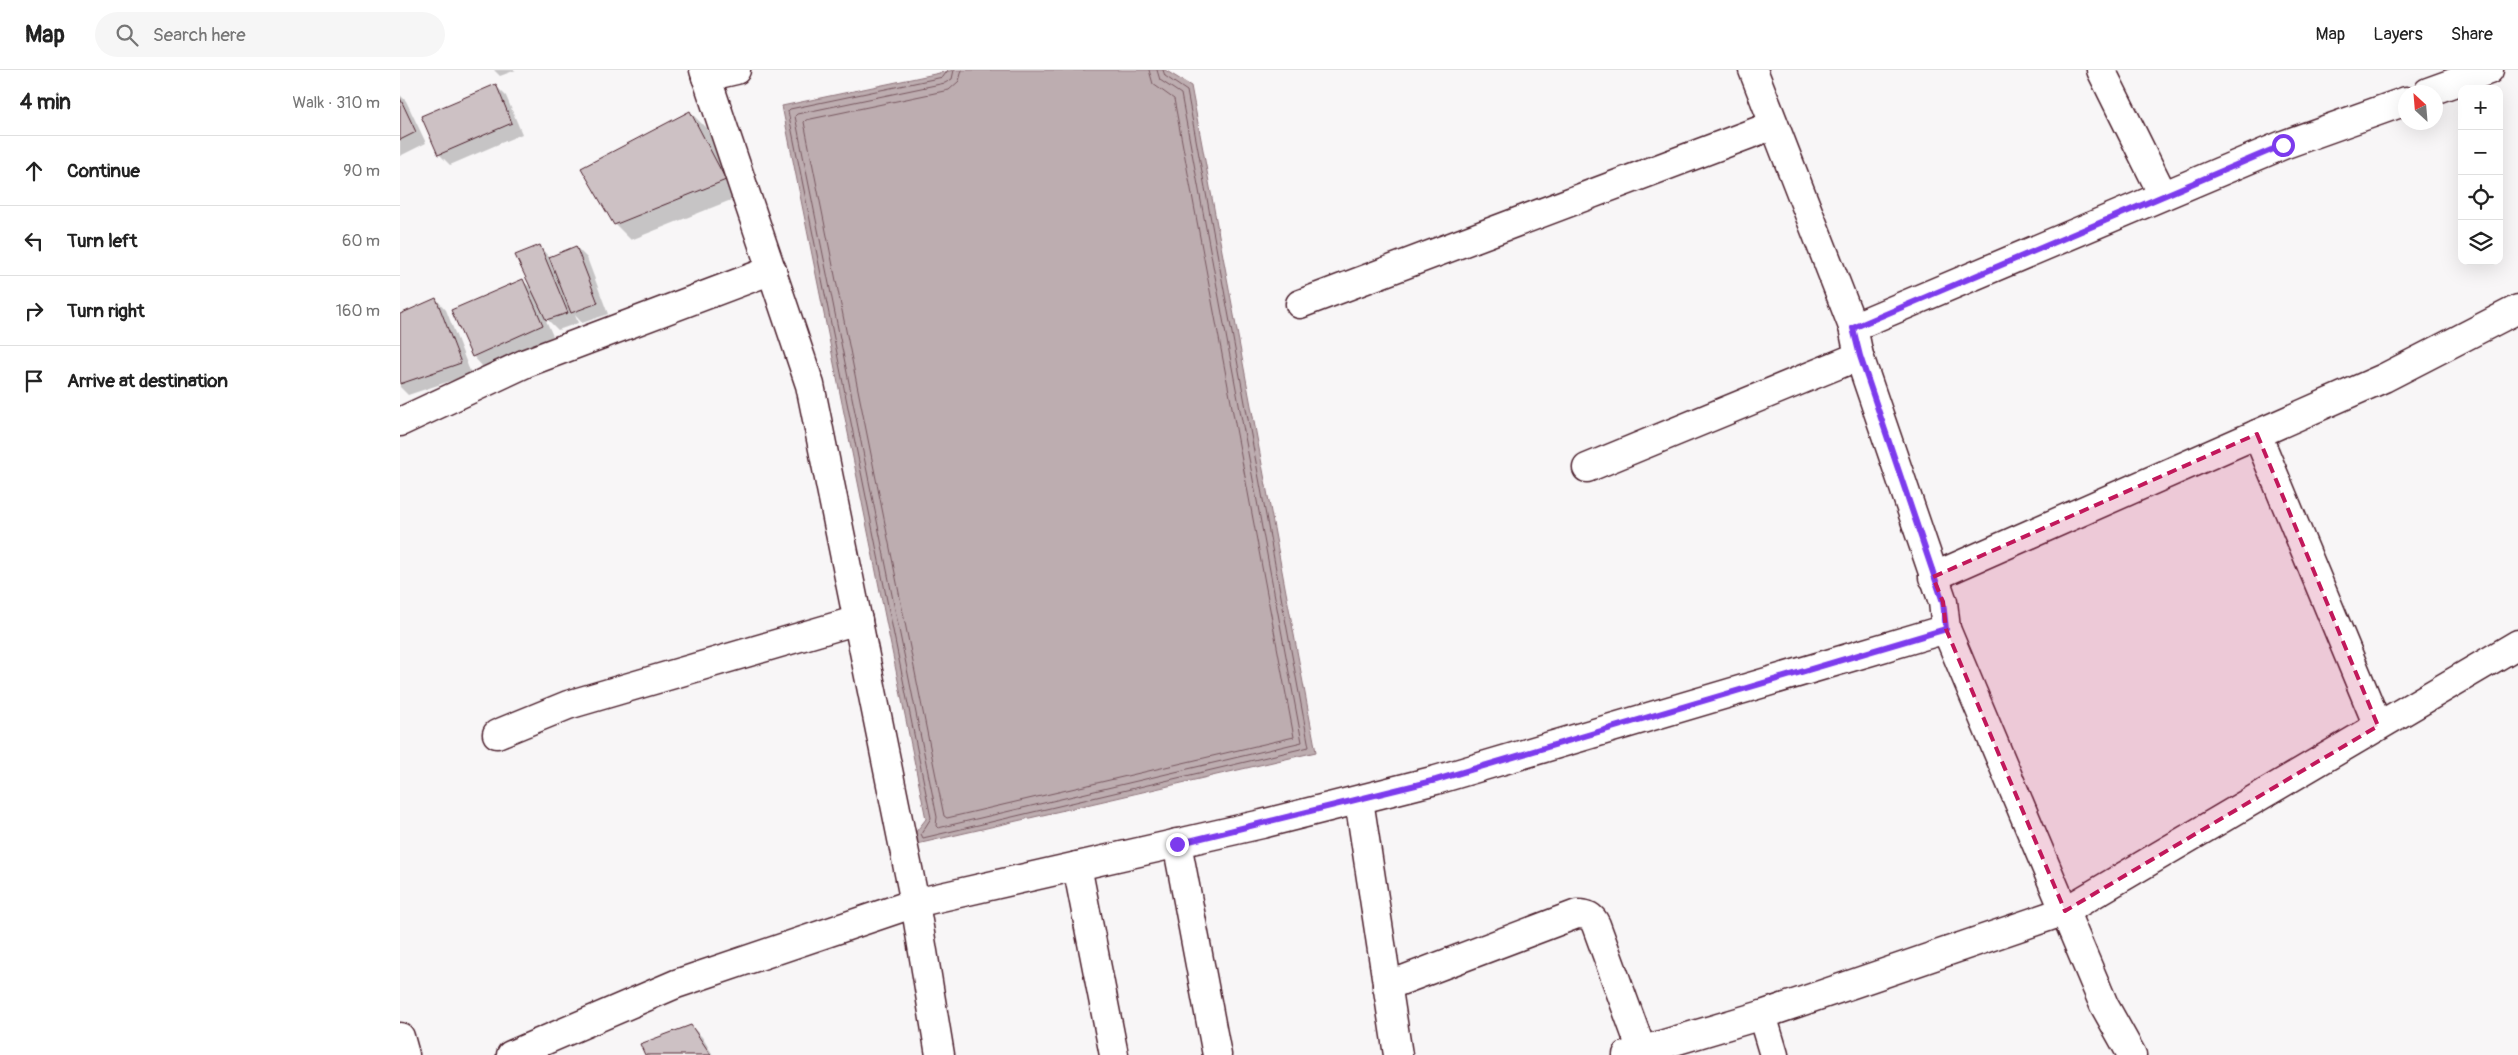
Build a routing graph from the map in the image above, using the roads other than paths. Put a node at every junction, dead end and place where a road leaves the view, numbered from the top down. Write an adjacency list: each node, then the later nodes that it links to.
1 (736, 70): 5 (street)
2 (1753, 70): 8 (street)
3 (2101, 70): 9 (street)
4 (2489, 70): 6 (street)
5 (705, 73): 10 (street)
6 (2443, 87)
7 (2398, 104): 9 (street)
8 (1774, 125): 11 (street); 13 (street)
9 (2163, 195): 13 (street)
10 (772, 270): 15 (street); 19 (street)
11 (1300, 304)
12 (2518, 309): 16 (street)
13 (1853, 328): 14 (street)
14 (1860, 356): 17 (street); 18 (street)
15 (400, 422)
16 (2257, 434): 18 (street); 22 (street)
17 (1587, 468)
18 (1933, 577): 20 (street)
19 (858, 620): 23 (street); 27 (street)
20 (1946, 629): 24 (street); 28 (street)
21 (2518, 644): 22 (street)
22 (2378, 726): 28 (street)
23 (497, 734)
24 (1359, 800): 25 (street); 29 (street)
25 (1177, 844): 26 (street); 37 (street)
26 (1077, 866): 27 (street); 36 (street)
27 (915, 903): 34 (street); 35 (street)
28 (2065, 911): 30 (street); 40 (street)
29 (1387, 986): 32 (street); 38 (street)
30 (1762, 1015): 32 (street); 39 (street)
31 (400, 1037): 33 (street)
32 (1634, 1053)
33 (405, 1055)
34 (511, 1055)
35 (940, 1055)
36 (1114, 1055)
37 (1217, 1055)
38 (1398, 1055)
39 (1774, 1055)
40 (2132, 1055)

